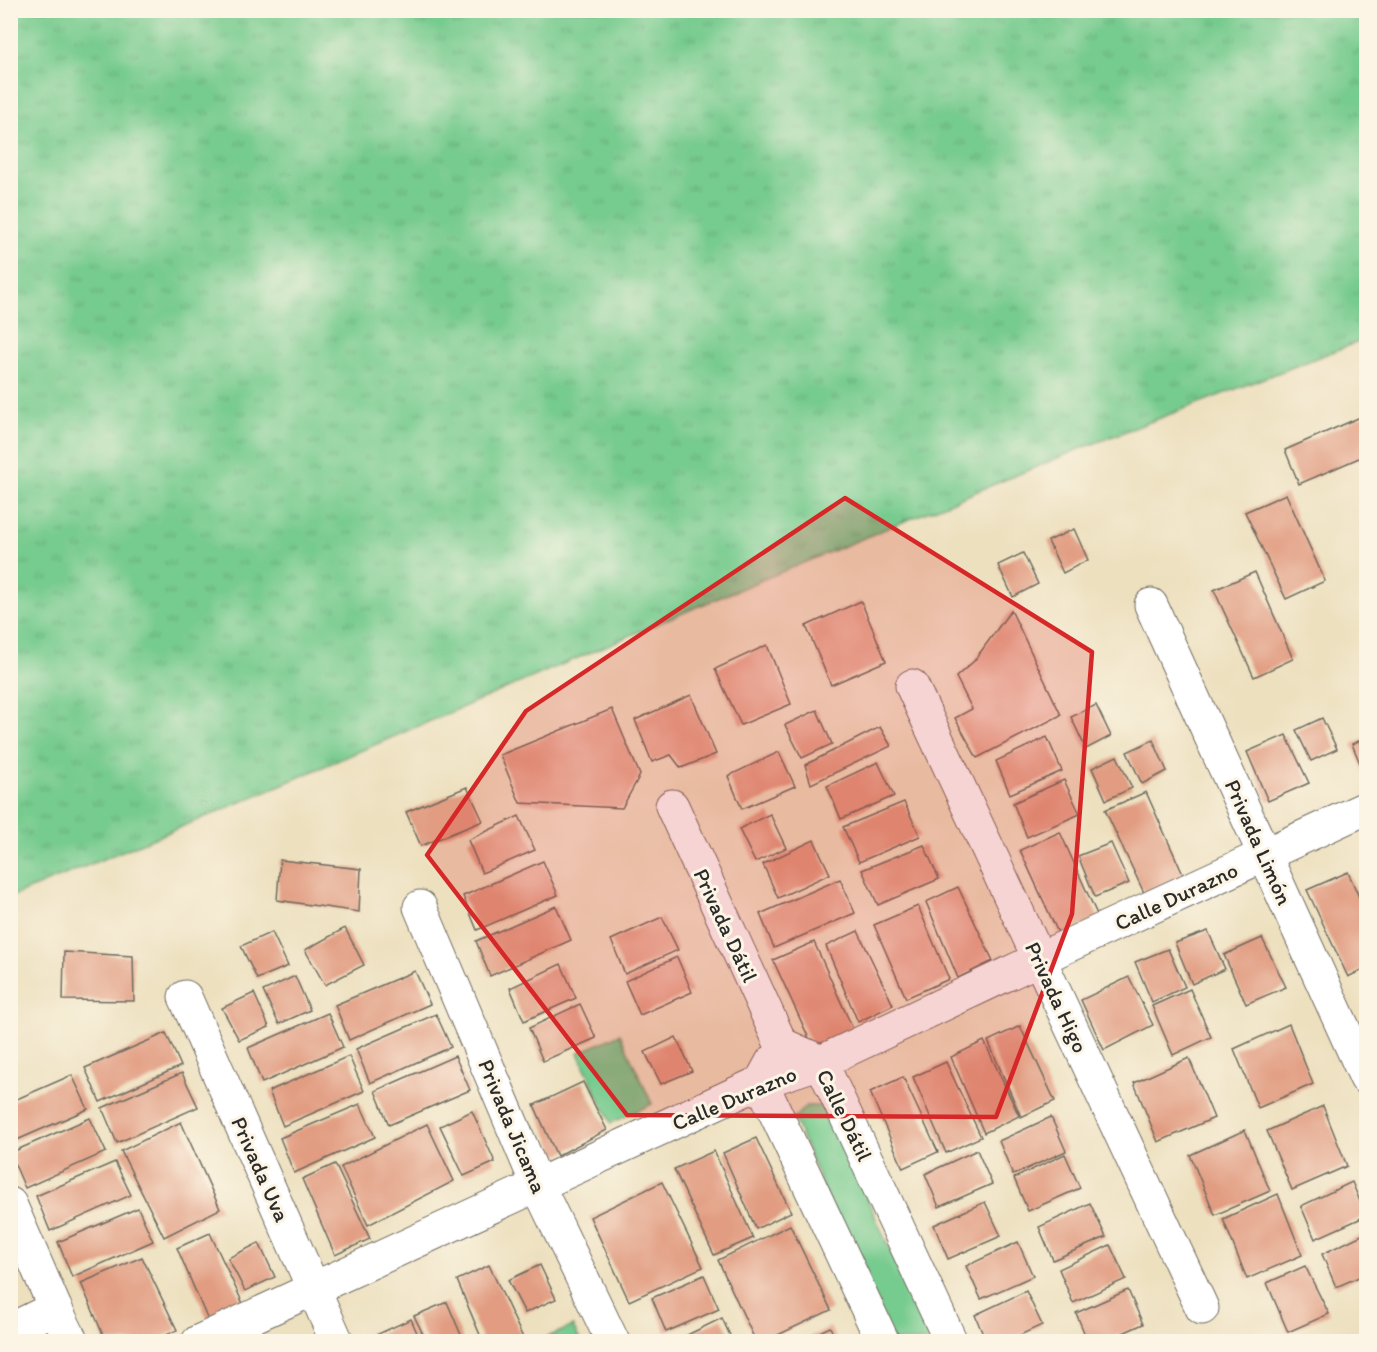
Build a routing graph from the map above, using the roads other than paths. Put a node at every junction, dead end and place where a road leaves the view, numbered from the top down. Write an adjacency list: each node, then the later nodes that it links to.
1 (1151, 605): 5 (street, Privada Limón)
2 (912, 686): 7 (street, Privada Higo)
3 (672, 806): 9 (street, Privada Dátil)
4 (1366, 808): 5 (street, Calle Durazno)
5 (1265, 854): 7 (street, Calle Durazno); 11 (street, Privada Limón)
6 (420, 907): 13 (street, Privada Jicama)
7 (1039, 959): 10 (street, Calle Durazno); 17 (street, Privada Higo)
8 (185, 997): 15 (street, Privada Uva)
9 (781, 1044): 10 (street, Calle Dátil); 12 (street)
10 (821, 1062): 12 (street, Calle Durazno); 24 (street, Calle Dátil)
11 (1366, 1078)
12 (761, 1082): 13 (street, Calle Durazno); 23 (street)
13 (538, 1185): 15 (street, Calle Durazno); 22 (street, Privada Jicama)
14 (10, 1204): 16 (street)
15 (313, 1288): 20 (street, Calle Durazno); 21 (street, Privada Uva)
16 (55, 1308): 18 (street); 19 (street)
17 (1202, 1308)
18 (10, 1330)
19 (72, 1341)
20 (198, 1341)
21 (337, 1341)
22 (613, 1341)
23 (883, 1341)
24 (951, 1341)

